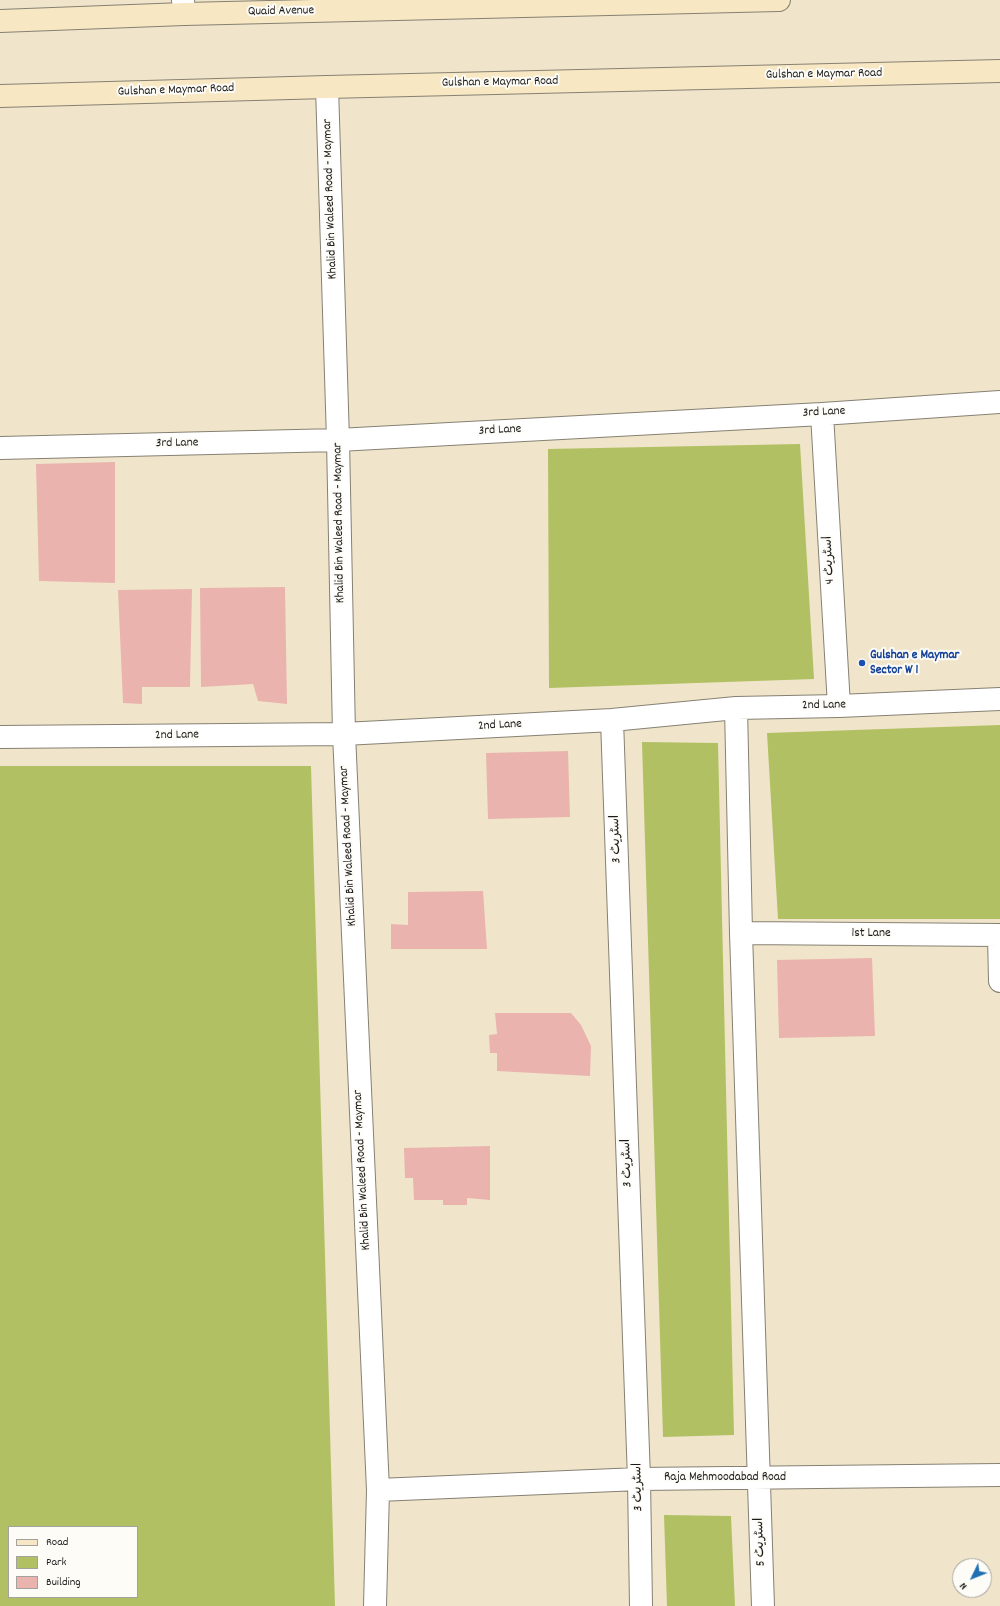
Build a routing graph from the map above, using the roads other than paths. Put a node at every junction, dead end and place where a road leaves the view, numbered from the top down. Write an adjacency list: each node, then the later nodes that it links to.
1 (779, 0): 2 (main road, Quaid Avenue)
2 (183, 7): 3 (main road, Quaid Avenue)
3 (0, 21)
4 (1000, 71): 5 (main road, Gulshan e Maymar Road)
5 (327, 87): 6 (main road, Gulshan e Maymar Road); 9 (street, Khalid Bin Waleed Road - Maymar)
6 (0, 96)
7 (1000, 402): 8 (street, 3rd Lane)
8 (822, 414): 9 (street, 3rd Lane); 12 (street, اسٹریٹ 4)
9 (338, 440): 10 (street, 3rd Lane); 15 (street, Khalid Bin Waleed Road - Maymar)
10 (0, 448)
11 (1000, 699): 12 (street, 2nd Lane)
12 (839, 706): 13 (street, 2nd Lane)
13 (736, 708): 14 (street, 2nd Lane); 17 (street)
14 (612, 720): 15 (street, 2nd Lane); 22 (street, اسٹریٹ 3)
15 (344, 734): 16 (street, 2nd Lane); 23 (street, Khalid Bin Waleed Road - Maymar)
16 (0, 738)
17 (741, 933): 18 (street, 1st Lane); 21 (street)
18 (1000, 935): 19 (street)
19 (1000, 981)
20 (1000, 1475): 21 (street, Raja Mehmoodabad Road)
21 (758, 1478): 22 (street, Raja Mehmoodabad Road); 26 (street, اسٹریٹ 5)
22 (639, 1479): 23 (street, Raja Mehmoodabad Road); 25 (street, اسٹریٹ 3)
23 (378, 1490): 24 (street, Khalid Bin Waleed Road - Maymar)
24 (375, 1606)
25 (641, 1606)
26 (763, 1606)

